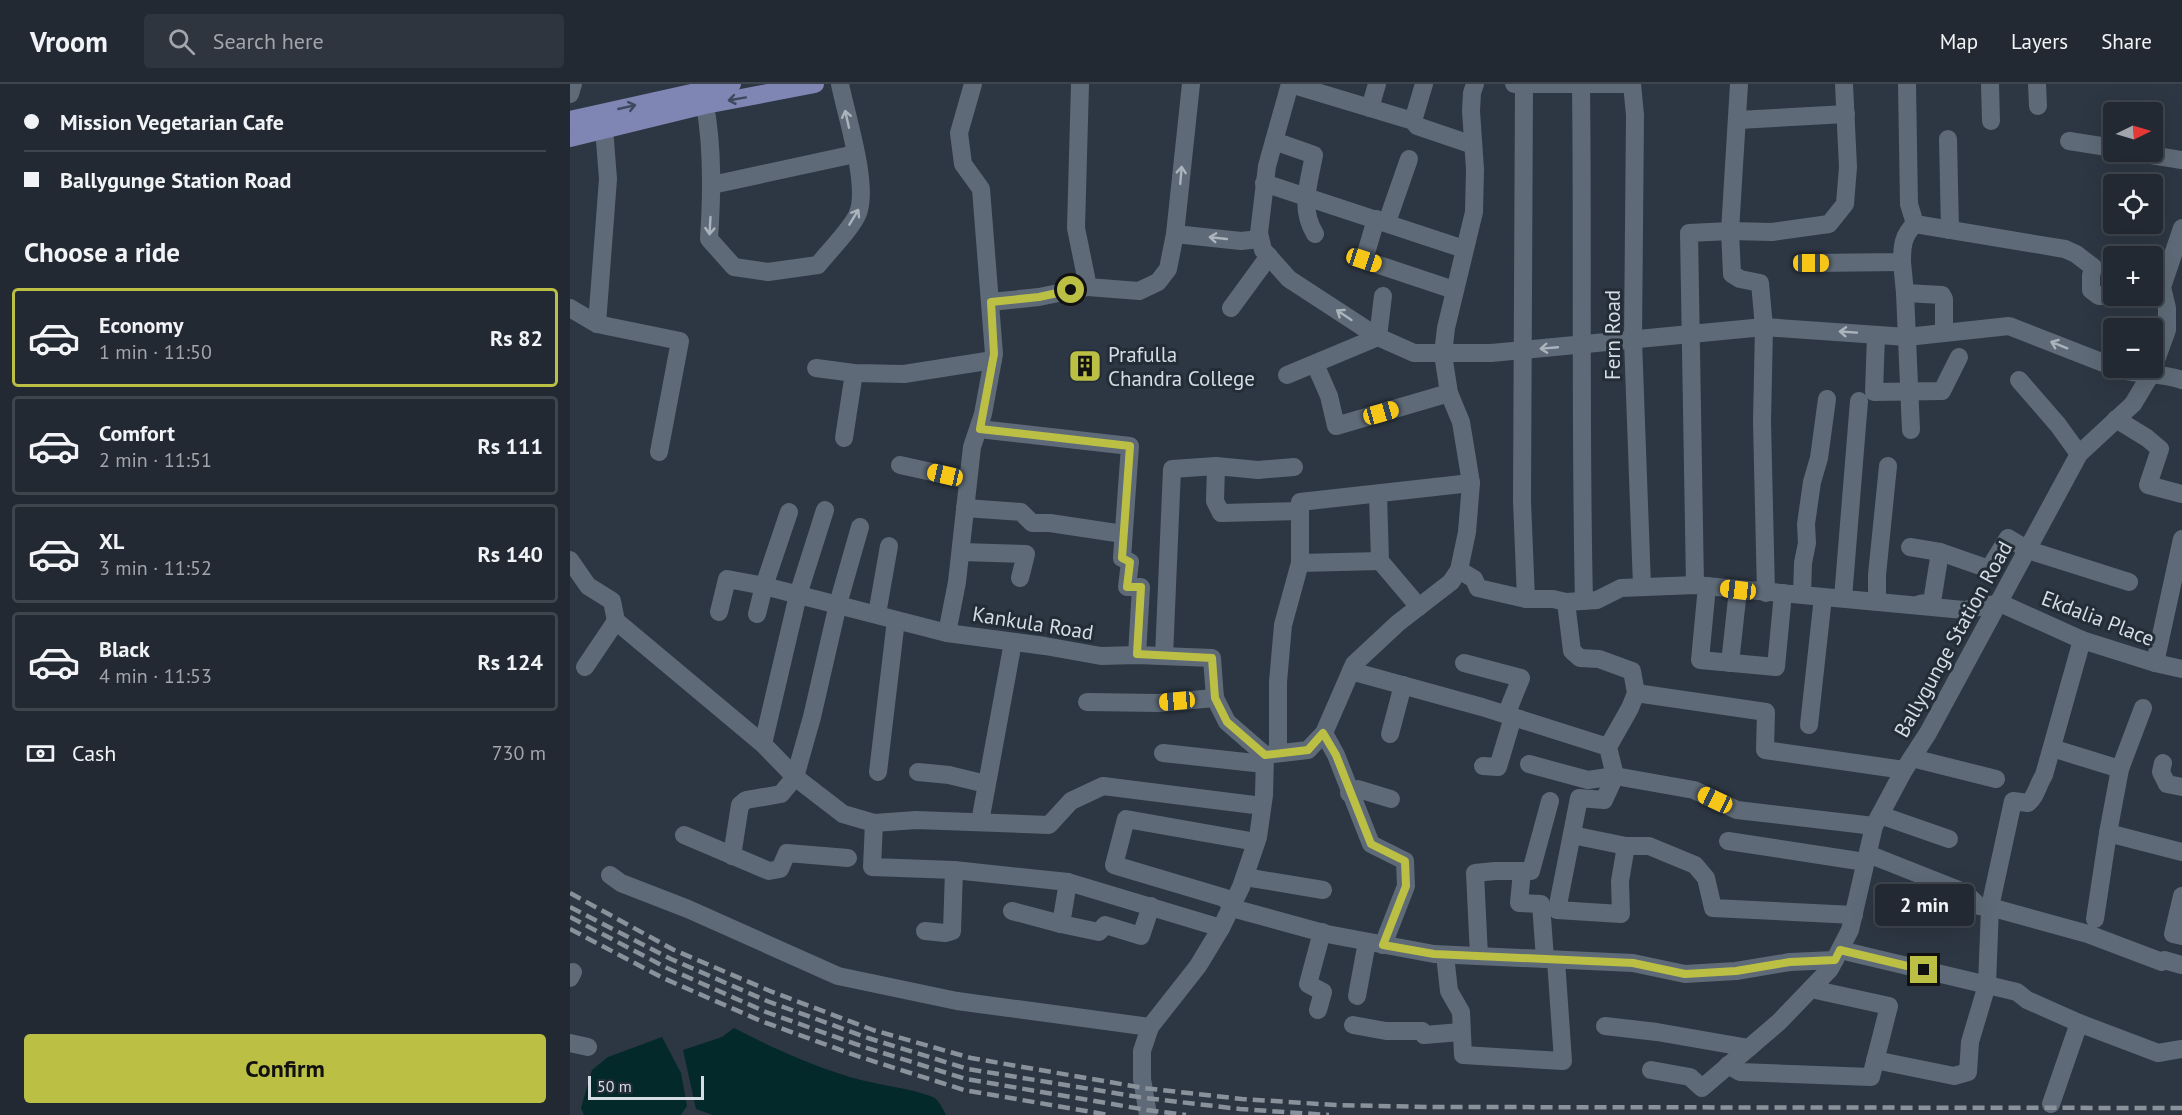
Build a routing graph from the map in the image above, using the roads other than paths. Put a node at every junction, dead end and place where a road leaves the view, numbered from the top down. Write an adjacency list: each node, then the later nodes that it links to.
1 (573, 84): 20 (street)
2 (732, 84): 25 (main road, one-way to 2)
3 (815, 84): 21 (main road, one-way to 21)
4 (840, 84): 36 (street, one-way to 4)
5 (973, 84): 62 (street)
6 (1080, 84): 56 (street)
7 (1191, 84): 48 (street, one-way to 7)
8 (1290, 84): 23 (street); 32 (street)
9 (1377, 84): 23 (street)
10 (1424, 84): 27 (street)
11 (1475, 84): 34 (street)
12 (1521, 84): 13 (street); 75 (street)
13 (1581, 84): 14 (street); 74 (street)
14 (1632, 84): 72 (street, Fern Road)
15 (1739, 84): 26 (street)
16 (1844, 84): 24 (street)
17 (1907, 84): 44 (street)
18 (1990, 84): 28 (street)
19 (2037, 84): 22 (street)
20 (570, 94)
21 (705, 105): 29 (main road); 41 (street)
22 (2038, 106)
23 (1370, 108): 27 (street)
24 (1846, 114): 26 (street); 47 (street)
25 (570, 120)
26 (1738, 120): 47 (street)
27 (1413, 121): 34 (street)
28 (1991, 121)
29 (604, 128): 30 (main road); 65 (street)
30 (570, 138)
31 (1948, 139): 46 (street)
32 (1274, 141): 40 (street); 42 (street)
33 (2069, 141): 35 (street)
34 (1473, 145): 51 (street)
35 (2103, 146)
36 (855, 154): 41 (street); 41 (street, one-way to 36)
37 (2163, 157): 39 (street)
38 (1410, 159): 43 (street)
39 (2182, 160)
40 (1264, 183): 42 (street); 50 (street)
41 (712, 185)
42 (1306, 196): 43 (street); 49 (street)
43 (1381, 221): 51 (street); 57 (street)
44 (1915, 224): 46 (street); 53 (street)
45 (2182, 228): 55 (street)
46 (1950, 230): 60 (street)
47 (1730, 231): 66 (street); 69 (street)
48 (1175, 234): 50 (street, one-way to 48); 56 (street)
49 (1315, 234)
50 (1260, 239): 52 (street)
51 (1464, 249): 57 (street)
52 (1269, 256): 63 (street); 70 (street, one-way to 52)
53 (1902, 262): 54 (street); 58 (street)
54 (1811, 263)
55 (2163, 274)
56 (1088, 287): 62 (street)
57 (1454, 290): 76 (street)
58 (1905, 293): 67 (street); 71 (street)
59 (1383, 296): 70 (street)
60 (2103, 296)
61 (2163, 300): 73 (street, Ballygunge Station Road)
62 (991, 302): 78 (street)
63 (1231, 308)
64 (570, 309): 65 (street)
65 (597, 324): 96 (street)
66 (1764, 327): 68 (street, one-way to 66); 69 (street); 128 (street)
67 (1944, 333): 71 (street); 79 (street, one-way to 67)
68 (1876, 334): 71 (street); 88 (street)
69 (1691, 335): 72 (street); 126 (street)
70 (1378, 337): 76 (street); 80 (street)
71 (1907, 337): 88 (street)
72 (1633, 340): 74 (street); 125 (street, Fern Road)
73 (2163, 341)
74 (1580, 345): 75 (street, one-way to 75); 134 (street)
75 (1522, 350): 76 (street); 133 (street)
76 (1443, 354): 89 (street)
77 (1959, 357): 88 (street)
78 (993, 360): 82 (street); 93 (street)
79 (2103, 363)
80 (1316, 364): 83 (street); 89 (street)
81 (816, 368): 82 (street)
82 (854, 373): 95 (street)
83 (1287, 375)
84 (2163, 376): 87 (street)
85 (2149, 378): 92 (street, Ballygunge Station Road)
86 (2019, 380): 97 (street)
87 (2182, 380)
88 (1908, 392): 94 (street)
89 (1449, 393): 103 (street)
90 (1827, 399): 129 (street)
91 (1859, 401): 132 (street)
92 (2116, 419): 97 (street, Ballygunge Station Road); 105 (street)
93 (980, 429): 102 (street); 111 (street)
94 (1911, 430)
95 (843, 438)
96 (659, 452)
97 (2079, 454): 115 (street, Ballygunge Station Road)
98 (900, 465): 102 (street)
99 (1216, 466): 101 (street); 108 (street); 149 (street)
100 (1888, 466): 135 (street)
101 (1294, 467)
102 (968, 480): 106 (street)
103 (1471, 483): 104 (street); 121 (street)
104 (1378, 494): 108 (street); 119 (street)
105 (2182, 494)
106 (965, 508): 111 (street); 116 (street)
107 (825, 510): 130 (street)
108 (1300, 511): 120 (street)
109 (789, 512): 124 (street)
110 (860, 527): 137 (street)
111 (1123, 534): 148 (street)
112 (2182, 539): 152 (street)
113 (889, 546): 142 (street)
114 (1910, 547): 117 (street)
115 (2028, 550): 117 (street); 123 (street); 136 (street, Ballygunge Station Road)
116 (961, 552): 122 (street); 145 (street)
117 (1940, 552): 138 (street)
118 (570, 560): 144 (street)
119 (1380, 561): 120 (street); 139 (street)
120 (1300, 563): 169 (street)
121 (1458, 570): 133 (street); 139 (street)
122 (1020, 578)
123 (2129, 582)
124 (764, 586): 130 (street, Kankula Road); 140 (street, Kankula Road); 141 (street)
125 (1642, 586): 126 (street); 134 (street)
126 (1701, 586): 127 (street); 151 (street)
127 (1738, 590): 128 (street); 151 (street)
128 (1774, 593): 129 (street); 151 (street)
129 (1802, 594): 131 (street)
130 (798, 595): 137 (street, Kankula Road); 165 (street)
131 (1822, 597): 132 (street); 162 (street)
132 (1843, 598): 135 (street)
133 (1526, 599): 134 (street)
134 (1575, 601): 157 (street)
135 (1877, 602): 138 (street)
136 (2000, 603): 138 (street); 146 (street, Ekdalia Place); 172 (street, Ballygunge Station Road)
137 (838, 604): 142 (street, Kankula Road); 178 (street)
138 (1920, 606)
139 (1419, 607): 155 (street)
140 (719, 612)
141 (757, 614)
142 (876, 614): 143 (street, Kankula Road)
143 (896, 620): 145 (street, Kankula Road); 175 (street)
144 (616, 621): 153 (street); 165 (street)
145 (947, 633): 147 (street, Kankula Road)
146 (2082, 640): 152 (street, Ekdalia Place); 167 (street)
147 (1013, 642): 148 (street, Kankula Road); 180 (street)
148 (1137, 654): 149 (street, Kankula Road)
149 (1164, 656): 158 (street, Kankula Road)
150 (1464, 663): 161 (street)
151 (1730, 663)
152 (2155, 663): 154 (street, Ekdalia Place)
153 (585, 667)
154 (2182, 669)
155 (1351, 671): 156 (street); 163 (street)
156 (1403, 685): 161 (street); 164 (street)
157 (1636, 693): 166 (street); 172 (street)
158 (1215, 698): 159 (street); 169 (street, Kankula Road)
159 (1087, 702)
160 (2143, 708): 174 (street)
161 (1509, 716): 166 (street); 173 (street)
162 (1809, 725)
163 (1323, 733): 169 (street); 182 (street)
164 (1389, 734)
165 (763, 744): 178 (street)
166 (1608, 747): 177 (street)
167 (2052, 748): 174 (street); 208 (street)
168 (1163, 753): 169 (street)
169 (1269, 757): 185 (street)
170 (2163, 763): 181 (street)
171 (1529, 764): 177 (street)
172 (1908, 764): 179 (street); 186 (street, Ballygunge Station Road)
173 (1483, 766)
174 (2120, 769): 189 (street)
175 (878, 772)
176 (918, 772): 180 (street)
177 (1614, 776): 186 (street); 191 (street)
178 (795, 777): 188 (street); 197 (street)
179 (1996, 779)
180 (986, 784): 187 (street)
181 (2182, 787)
182 (1349, 793): 183 (street); 218 (street)
183 (1391, 799)
184 (1550, 801): 201 (street)
185 (1262, 806): 187 (street); 193 (street)
186 (1877, 820): 192 (street); 199 (street, Ballygunge Station Road)
187 (980, 822): 188 (street)
188 (874, 823): 200 (street)
189 (2108, 833): 196 (street); 212 (street)
190 (684, 835): 197 (street)
191 (1572, 835): 195 (street); 195 (street)
192 (1949, 839)
193 (1256, 842): 203 (street); 209 (street)
194 (1728, 842): 199 (street)
195 (1626, 846): 211 (street)
196 (2182, 852)
197 (732, 856): 198 (street)
198 (848, 858)
199 (1867, 858): 208 (street); 211 (street, Ballygunge Station Road)
200 (954, 870): 204 (street); 215 (street)
201 (1522, 871): 221 (street); 222 (street)
202 (610, 875): 231 (street)
203 (1245, 877): 205 (street); 209 (street)
204 (1068, 882): 207 (street); 213 (street)
205 (1323, 890)
206 (2182, 896): 217 (street)
207 (1151, 906): 213 (street); 214 (street)
208 (1990, 907): 223 (street); 224 (street)
209 (1232, 908): 214 (street); 216 (street)
210 (1012, 911): 213 (street)
211 (1854, 915): 220 (street, Ballygunge Station Road)
212 (2095, 919)
213 (1061, 924)
214 (1221, 928): 231 (street)
215 (926, 931)
216 (1322, 932): 218 (street); 227 (street)
217 (2182, 936)
218 (1375, 943): 219 (street); 226 (street)
219 (1445, 955): 221 (street); 232 (street)
220 (1837, 955): 222 (street); 224 (street); 225 (street, Ballygunge Station Road)
221 (1479, 956): 222 (street)
222 (1550, 959): 232 (street)
223 (2182, 965)
224 (1987, 986): 228 (street); 235 (street)
225 (1811, 989): 234 (street, Ballygunge Station Road); 235 (street)
226 (1357, 996)
227 (1318, 1010)
228 (2079, 1023): 233 (street); 238 (street)
229 (1353, 1025): 232 (street)
230 (1605, 1026): 234 (street)
231 (1150, 1027): 239 (street)
232 (1461, 1032)
233 (2180, 1045)
234 (1749, 1048): 236 (street, Ballygunge Station Road)
235 (1875, 1060): 236 (street)
236 (1728, 1065): 237 (street, Ballygunge Station Road)
237 (1651, 1070)
238 (2051, 1104)
239 (1148, 1115)

